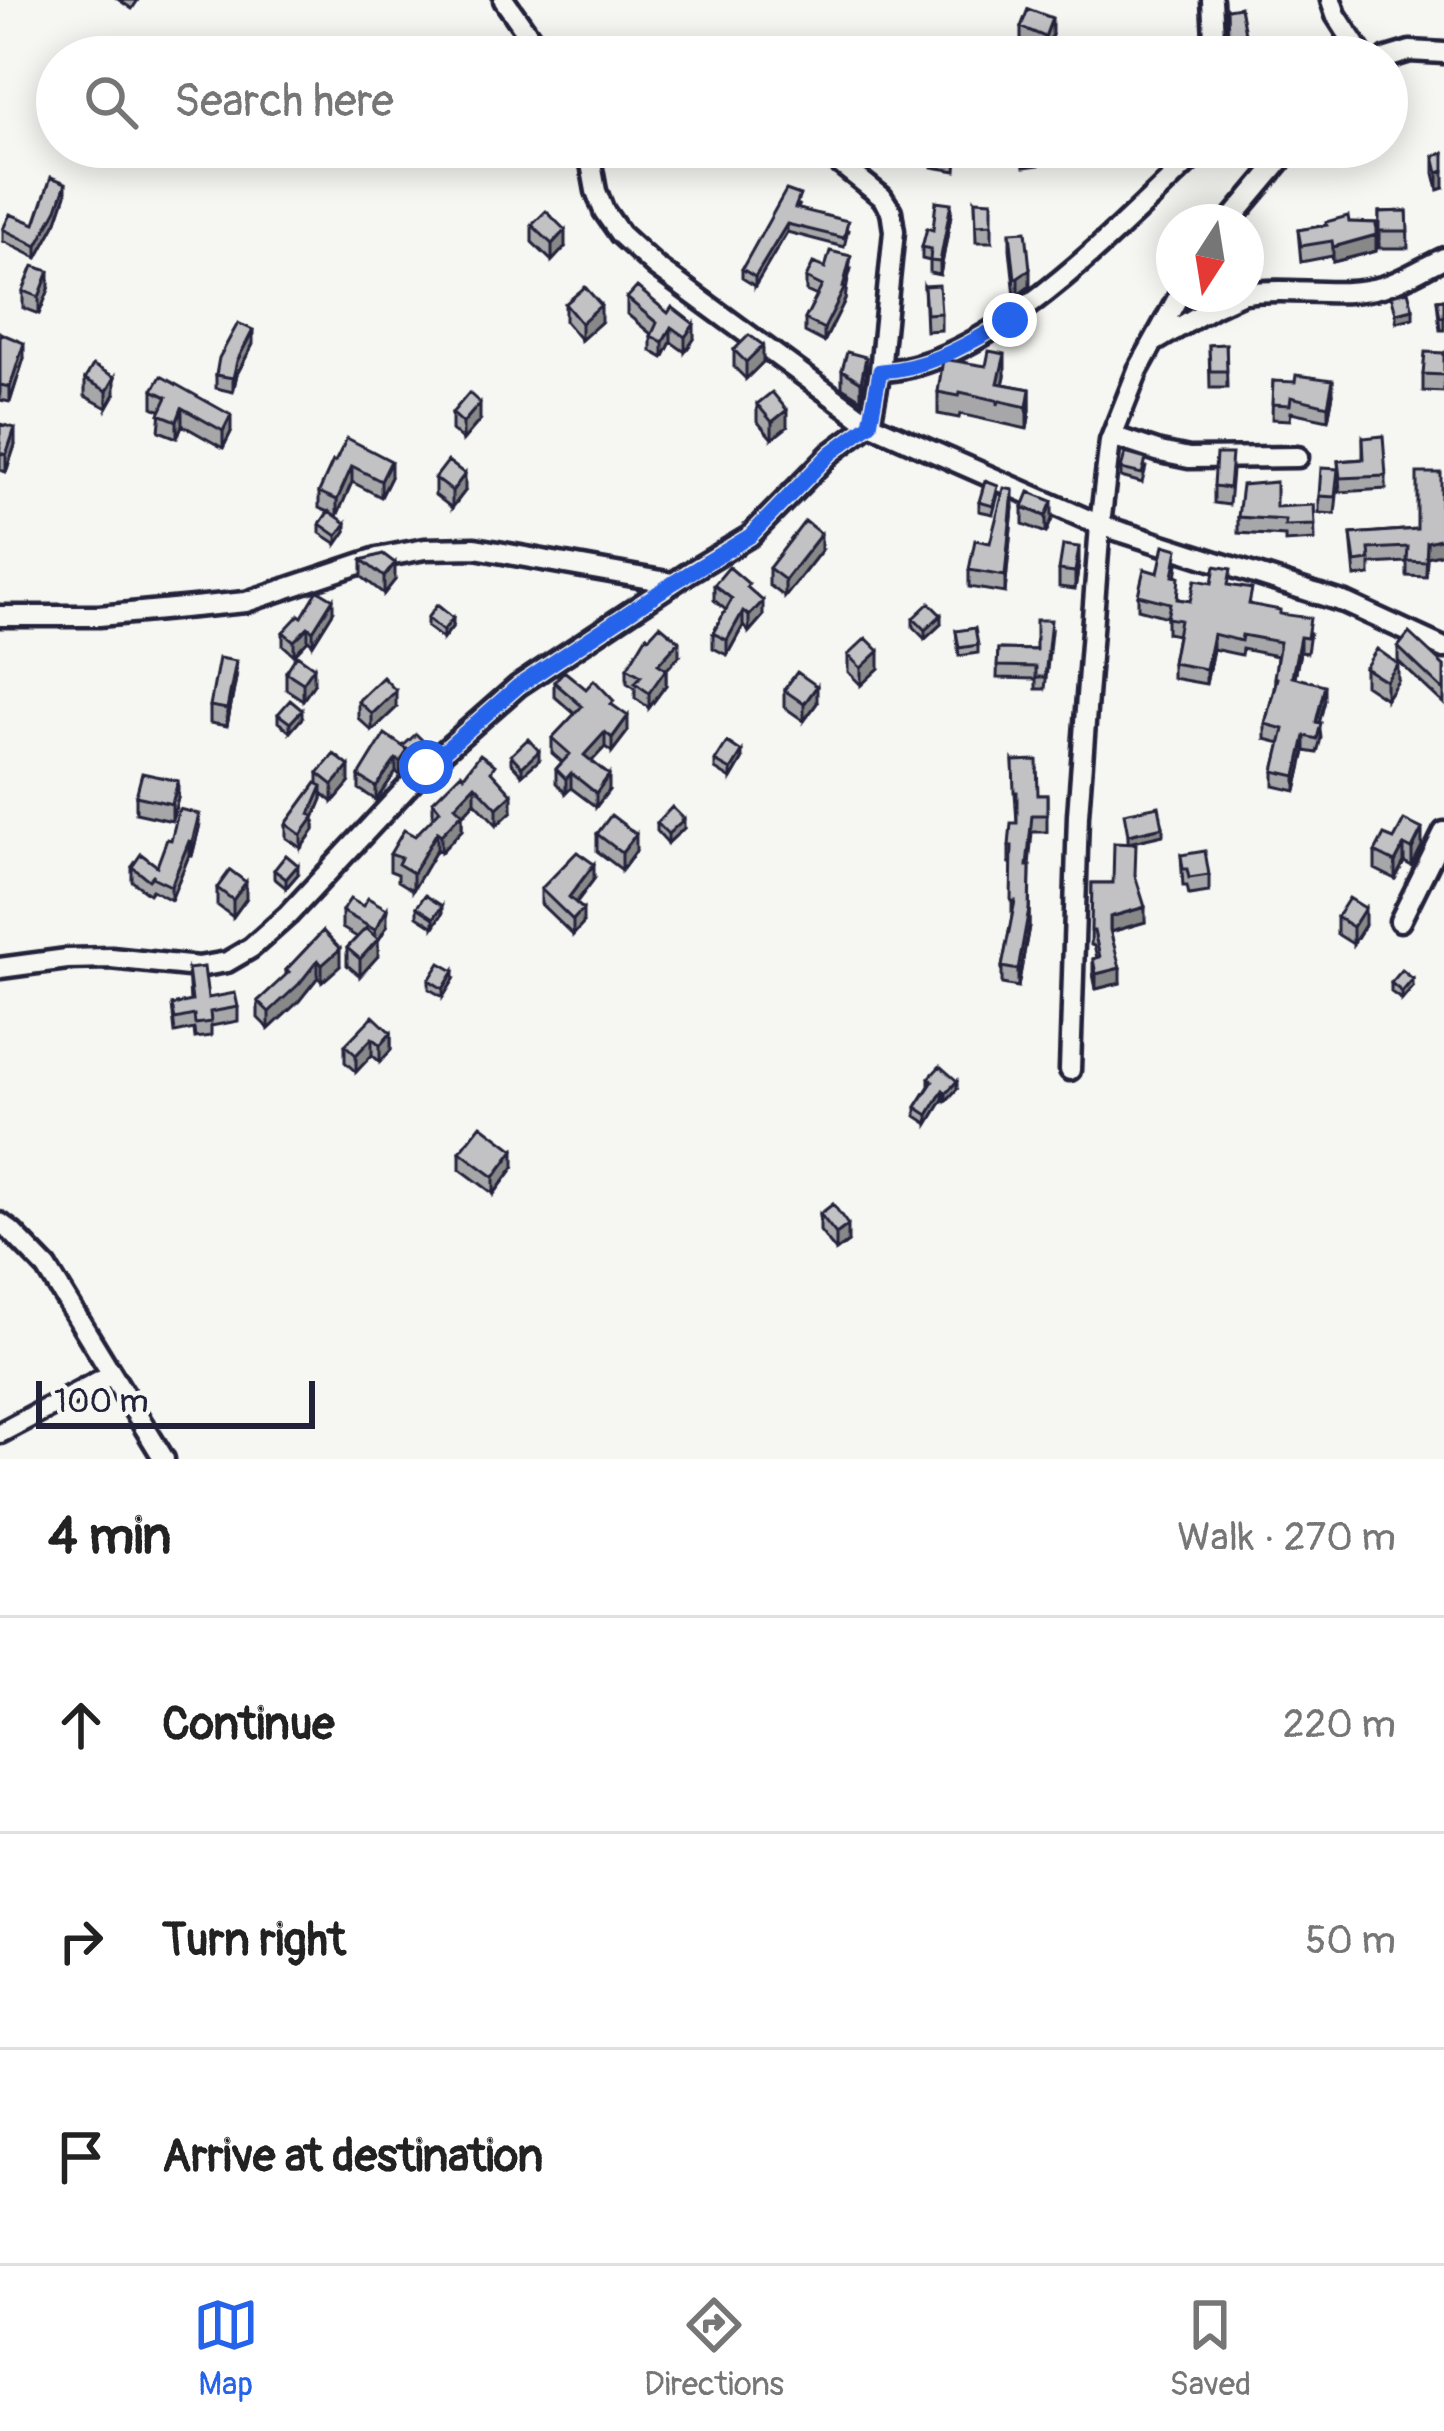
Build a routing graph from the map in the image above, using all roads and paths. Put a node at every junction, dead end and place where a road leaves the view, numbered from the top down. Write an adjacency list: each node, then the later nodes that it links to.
1 (504, 0): 4 (street)
2 (1212, 0): 5 (street)
3 (1330, 0): 6 (street)
4 (529, 36)
5 (1214, 36)
6 (1350, 36)
7 (1408, 52): 8 (street)
8 (1444, 53)
9 (592, 168): 20 (street)
10 (846, 168): 19 (street)
11 (1182, 168): 19 (street)
12 (1274, 168): 13 (street)
13 (1244, 204)
14 (1444, 258): 15 (street)
15 (1264, 290)
16 (1170, 312): 18 (street)
17 (1205, 312): 18 (street)
18 (1152, 343): 21 (street)
19 (880, 371): 20 (street)
20 (870, 424): 23 (street); 24 (street)
21 (1112, 436): 22 (street); 23 (street)
22 (1298, 457)
23 (1100, 525): 26 (street); 30 (street)
24 (673, 583): 25 (street); 29 (street)
25 (0, 616)
26 (1444, 648)
27 (1444, 832): 28 (street)
28 (1400, 921)
29 (0, 968)
30 (1070, 1070)
31 (0, 1223): 32 (street)
32 (112, 1373): 33 (street); 34 (street)
33 (0, 1433)
34 (164, 1459)

